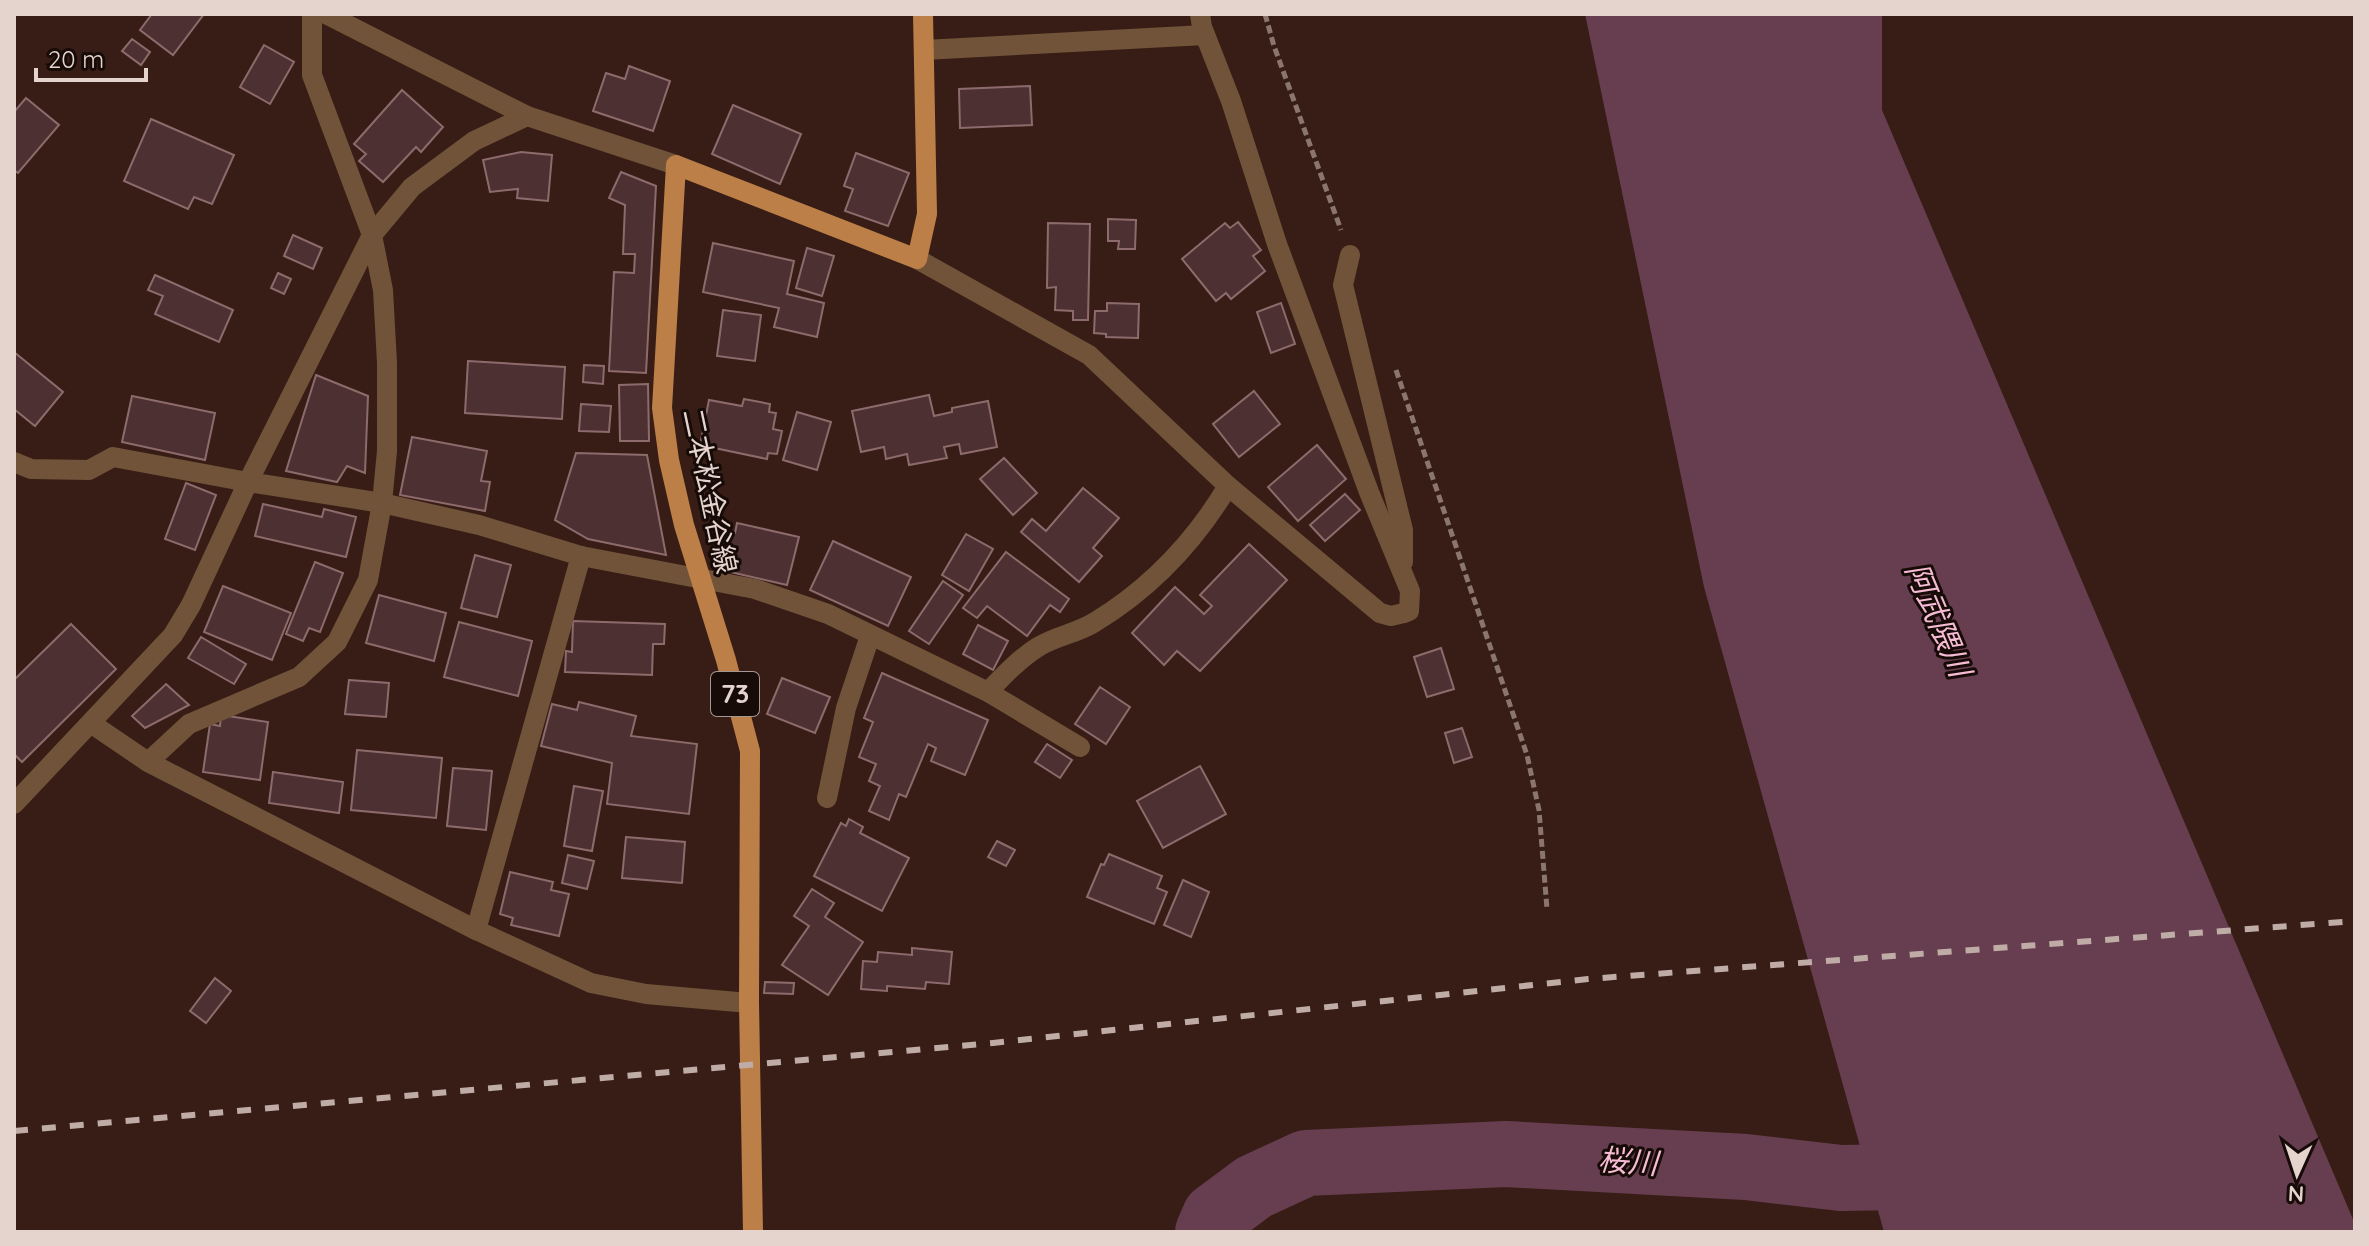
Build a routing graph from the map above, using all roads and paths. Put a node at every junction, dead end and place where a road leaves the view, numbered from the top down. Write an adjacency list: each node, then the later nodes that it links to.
1 (312, 14): 10 (street)
2 (326, 14): 8 (street)
3 (923, 14): 7 (main road)
4 (1200, 14): 6 (street)
5 (1265, 14): 11 (path)
6 (1205, 35): 7 (street); 19 (street)
7 (924, 50): 12 (main road)
8 (527, 116): 9 (street); 10 (street)
9 (676, 165): 12 (main road); 20 (main road, 二本松金谷線 / 73)
10 (372, 235): 15 (street); 17 (street)
11 (1350, 255): 19 (street)
12 (917, 259): 16 (street)
13 (1396, 369): 28 (path)
14 (14, 462): 15 (street)
15 (248, 482): 17 (street); 23 (street)
16 (1228, 486): 19 (street); 22 (street)
17 (382, 503): 18 (street); 25 (street)
18 (581, 556): 20 (street); 29 (street)
19 (1403, 570)
20 (699, 579): 21 (street); 30 (main road, 二本松金谷線 / 73)
21 (870, 636): 22 (street); 26 (street)
22 (988, 692): 24 (street)
23 (92, 724): 25 (street); 27 (street)
24 (1080, 747)
25 (148, 762): 29 (street)
26 (827, 798)
27 (14, 804)
28 (1547, 909)
29 (476, 930): 30 (street)
30 (749, 1003): 31 (main road, 二本松金谷線 / 73)
31 (753, 1232)

